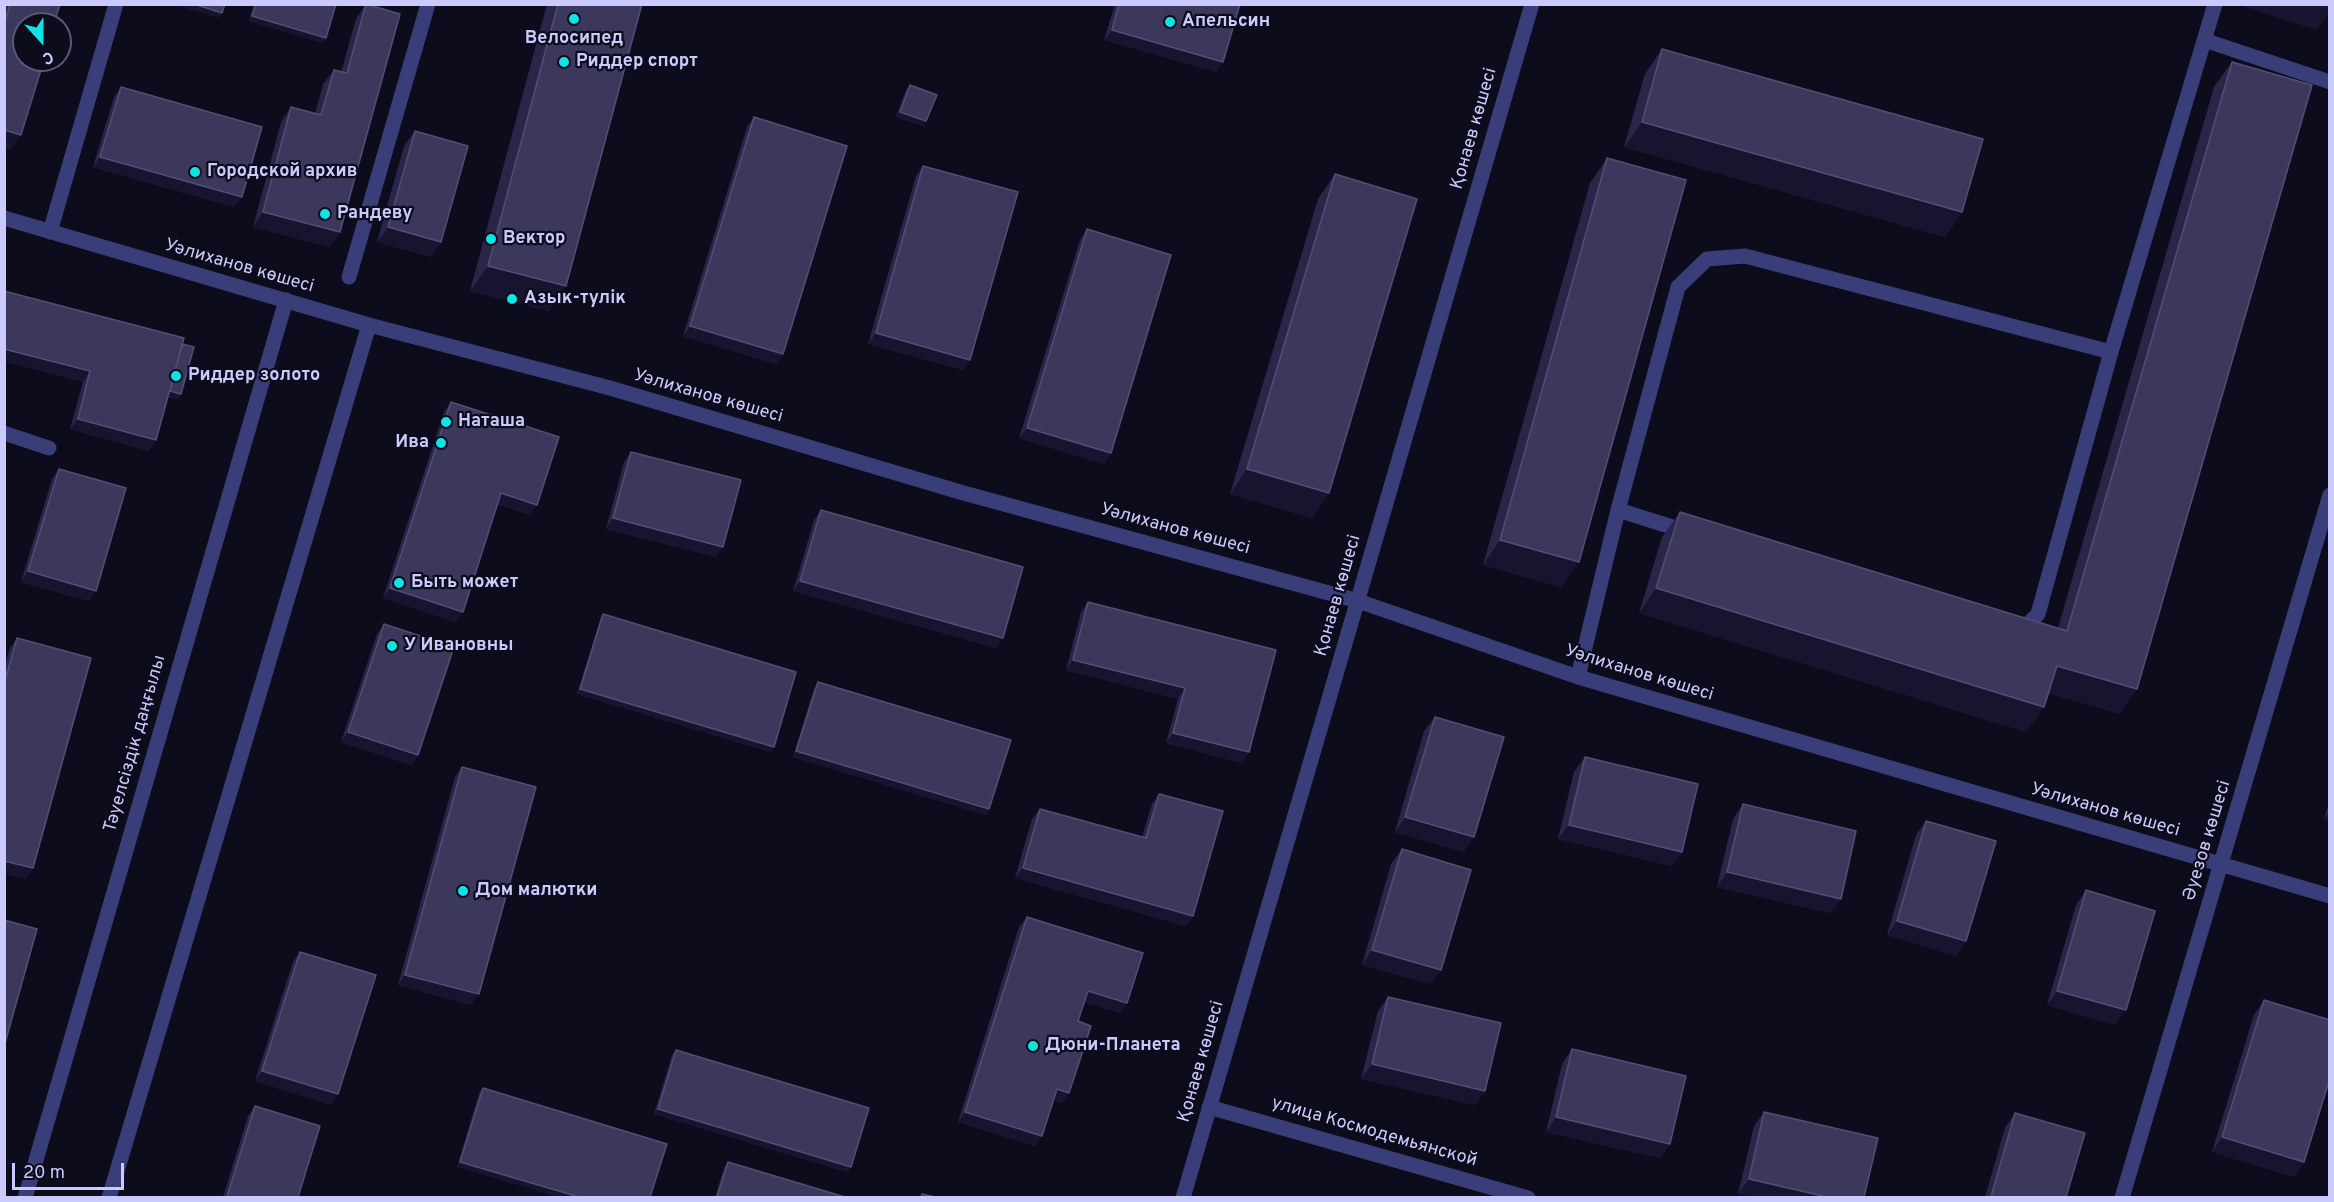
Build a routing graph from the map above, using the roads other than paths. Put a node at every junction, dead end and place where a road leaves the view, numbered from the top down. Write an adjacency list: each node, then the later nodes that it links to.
1 (116, 4): 8 (street)
2 (428, 4): 9 (street)
3 (1532, 4): 18 (street, Қонаев көшесі)
4 (2215, 4): 5 (street)
5 (2204, 40): 6 (street); 12 (street)
6 (2330, 82)
7 (4, 218): 8 (street, Уәлиханов көшесі)
8 (50, 232): 10 (street, Уәлиханов көшесі)
9 (349, 277)
10 (286, 300): 11 (street, Уәлиханов көшесі); 24 (street, Тәуелсіздік даңғылы)
11 (369, 326): 18 (street, Уәлиханов көшесі); 25 (street)
12 (2111, 352): 16 (street); 19 (street)
13 (4, 433): 14 (street)
14 (49, 448)
15 (2330, 495): 21 (street, Әуезов көшесі)
16 (1618, 510): 17 (street); 20 (street)
17 (1708, 538)
18 (1358, 601): 20 (street, Уәлиханов көшесі); 23 (street, Қонаев көшесі)
19 (2004, 627)
20 (1578, 677): 21 (street, Уәлиханов көшесі)
21 (2221, 865): 22 (street, Уәлиханов көшесі); 28 (street, Әуезов көшесі)
22 (2330, 896)
23 (1209, 1107): 26 (street, Қонаев көшесі); 27 (street, улица Космодемьянской)
24 (24, 1197)
25 (109, 1197)
26 (1183, 1197)
27 (1528, 1197)
28 (2122, 1197)

